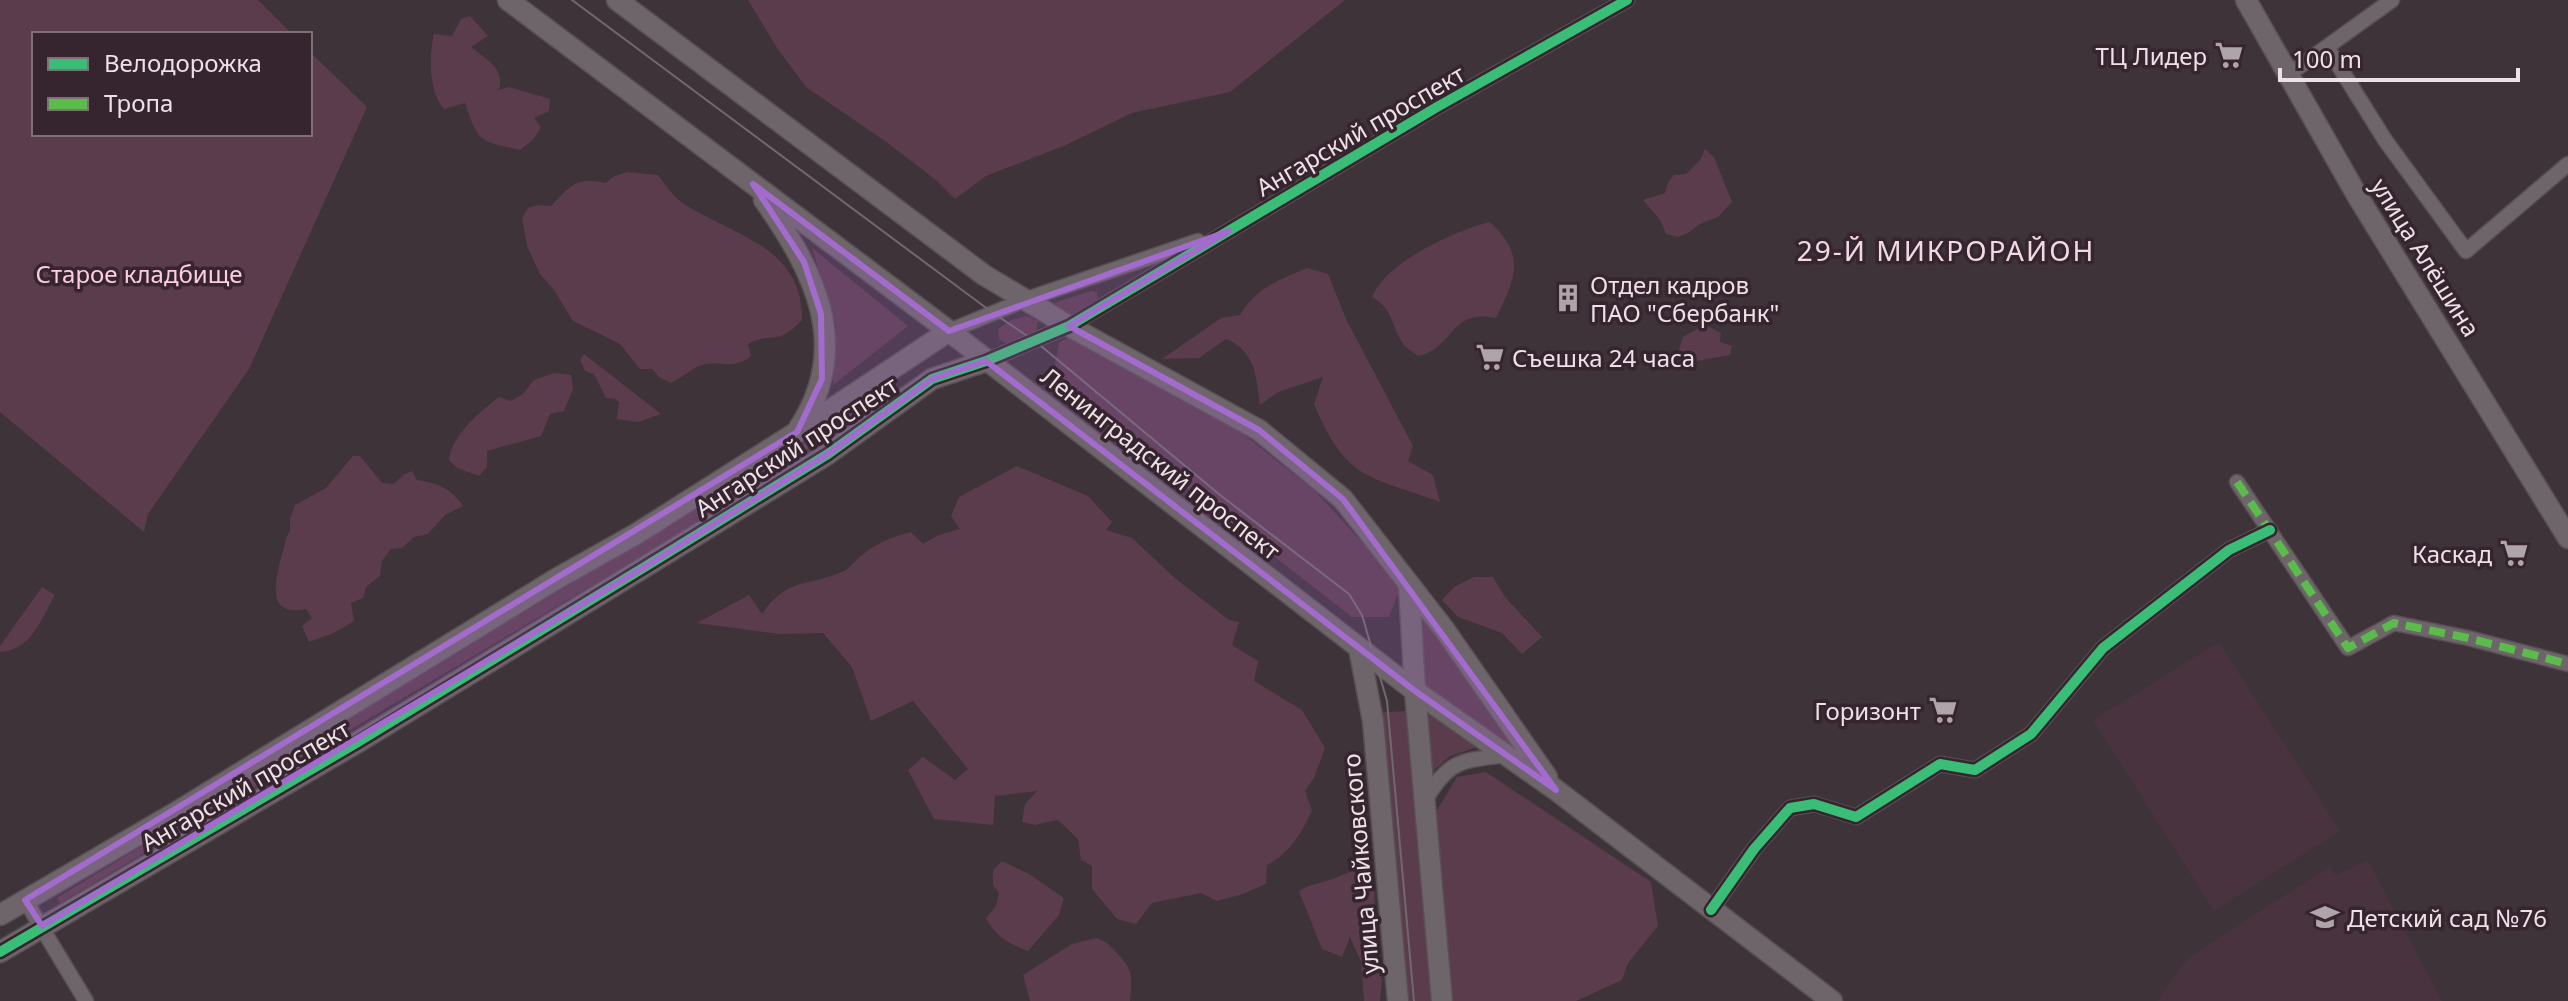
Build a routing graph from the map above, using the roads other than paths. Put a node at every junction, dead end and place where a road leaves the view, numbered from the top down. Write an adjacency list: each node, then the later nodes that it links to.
1 (508, 0): 9 (main road, Ленинградский проспект)
2 (617, 0): 11 (main road, Ленинградский проспект)
3 (1627, 0): 10 (street, Ангарский проспект)
4 (2246, 0): 7 (main road, улица Алёшина)
5 (2392, 0): 6 (street)
6 (2327, 47): 7 (street); 8 (street)
7 (2289, 74): 20 (main road, улица Алёшина)
8 (2568, 164)
9 (753, 184): 13 (main road, Ленинградский проспект); 15 (main road)
10 (1229, 231): 11 (street, Ангарский проспект); 12 (street, Ангарский проспект)
11 (1027, 299): 12 (main road, Ленинградский проспект); 13 (street, Ангарский проспект)
12 (1069, 326): 14 (street, Ангарский проспект); 21 (main road, Ленинградский проспект)
13 (949, 331): 14 (main road, Ленинградский проспект); 15 (main road, Ангарский проспект)
14 (986, 361): 18 (main road, Ангарский проспект); 22 (main road, Ленинградский проспект)
15 (797, 432): 16 (main road, Ангарский проспект)
16 (761, 454): 18 (main road); 28 (main road, Ангарский проспект)
17 (2237, 482): 19 (street)
18 (778, 485): 31 (main road, Ангарский проспект)
19 (2270, 530): 23 (street); 29 (street)
20 (2568, 538)
21 (1409, 584): 24 (main road); 26 (main road, Ленинградский проспект)
22 (1359, 648): 24 (main road, Ленинградский проспект); 34 (main road, улица Чайковского)
23 (2568, 664)
24 (1415, 691): 25 (main road, Ленинградский проспект); 27 (main road)
25 (1506, 755): 26 (main road, Ленинградский проспект); 27 (street)
26 (1556, 790): 29 (main road, Ленинградский проспект)
27 (1423, 802): 35 (main road)
28 (25, 900): 30 (main road, Ангарский проспект); 31 (street)
29 (1711, 910): 36 (main road, Ленинградский проспект)
30 (0, 915)
31 (42, 926): 32 (main road, Ангарский проспект); 33 (street)
32 (0, 952)
33 (86, 1001)
34 (1398, 1001)
35 (1442, 1001)
36 (1832, 1001)

